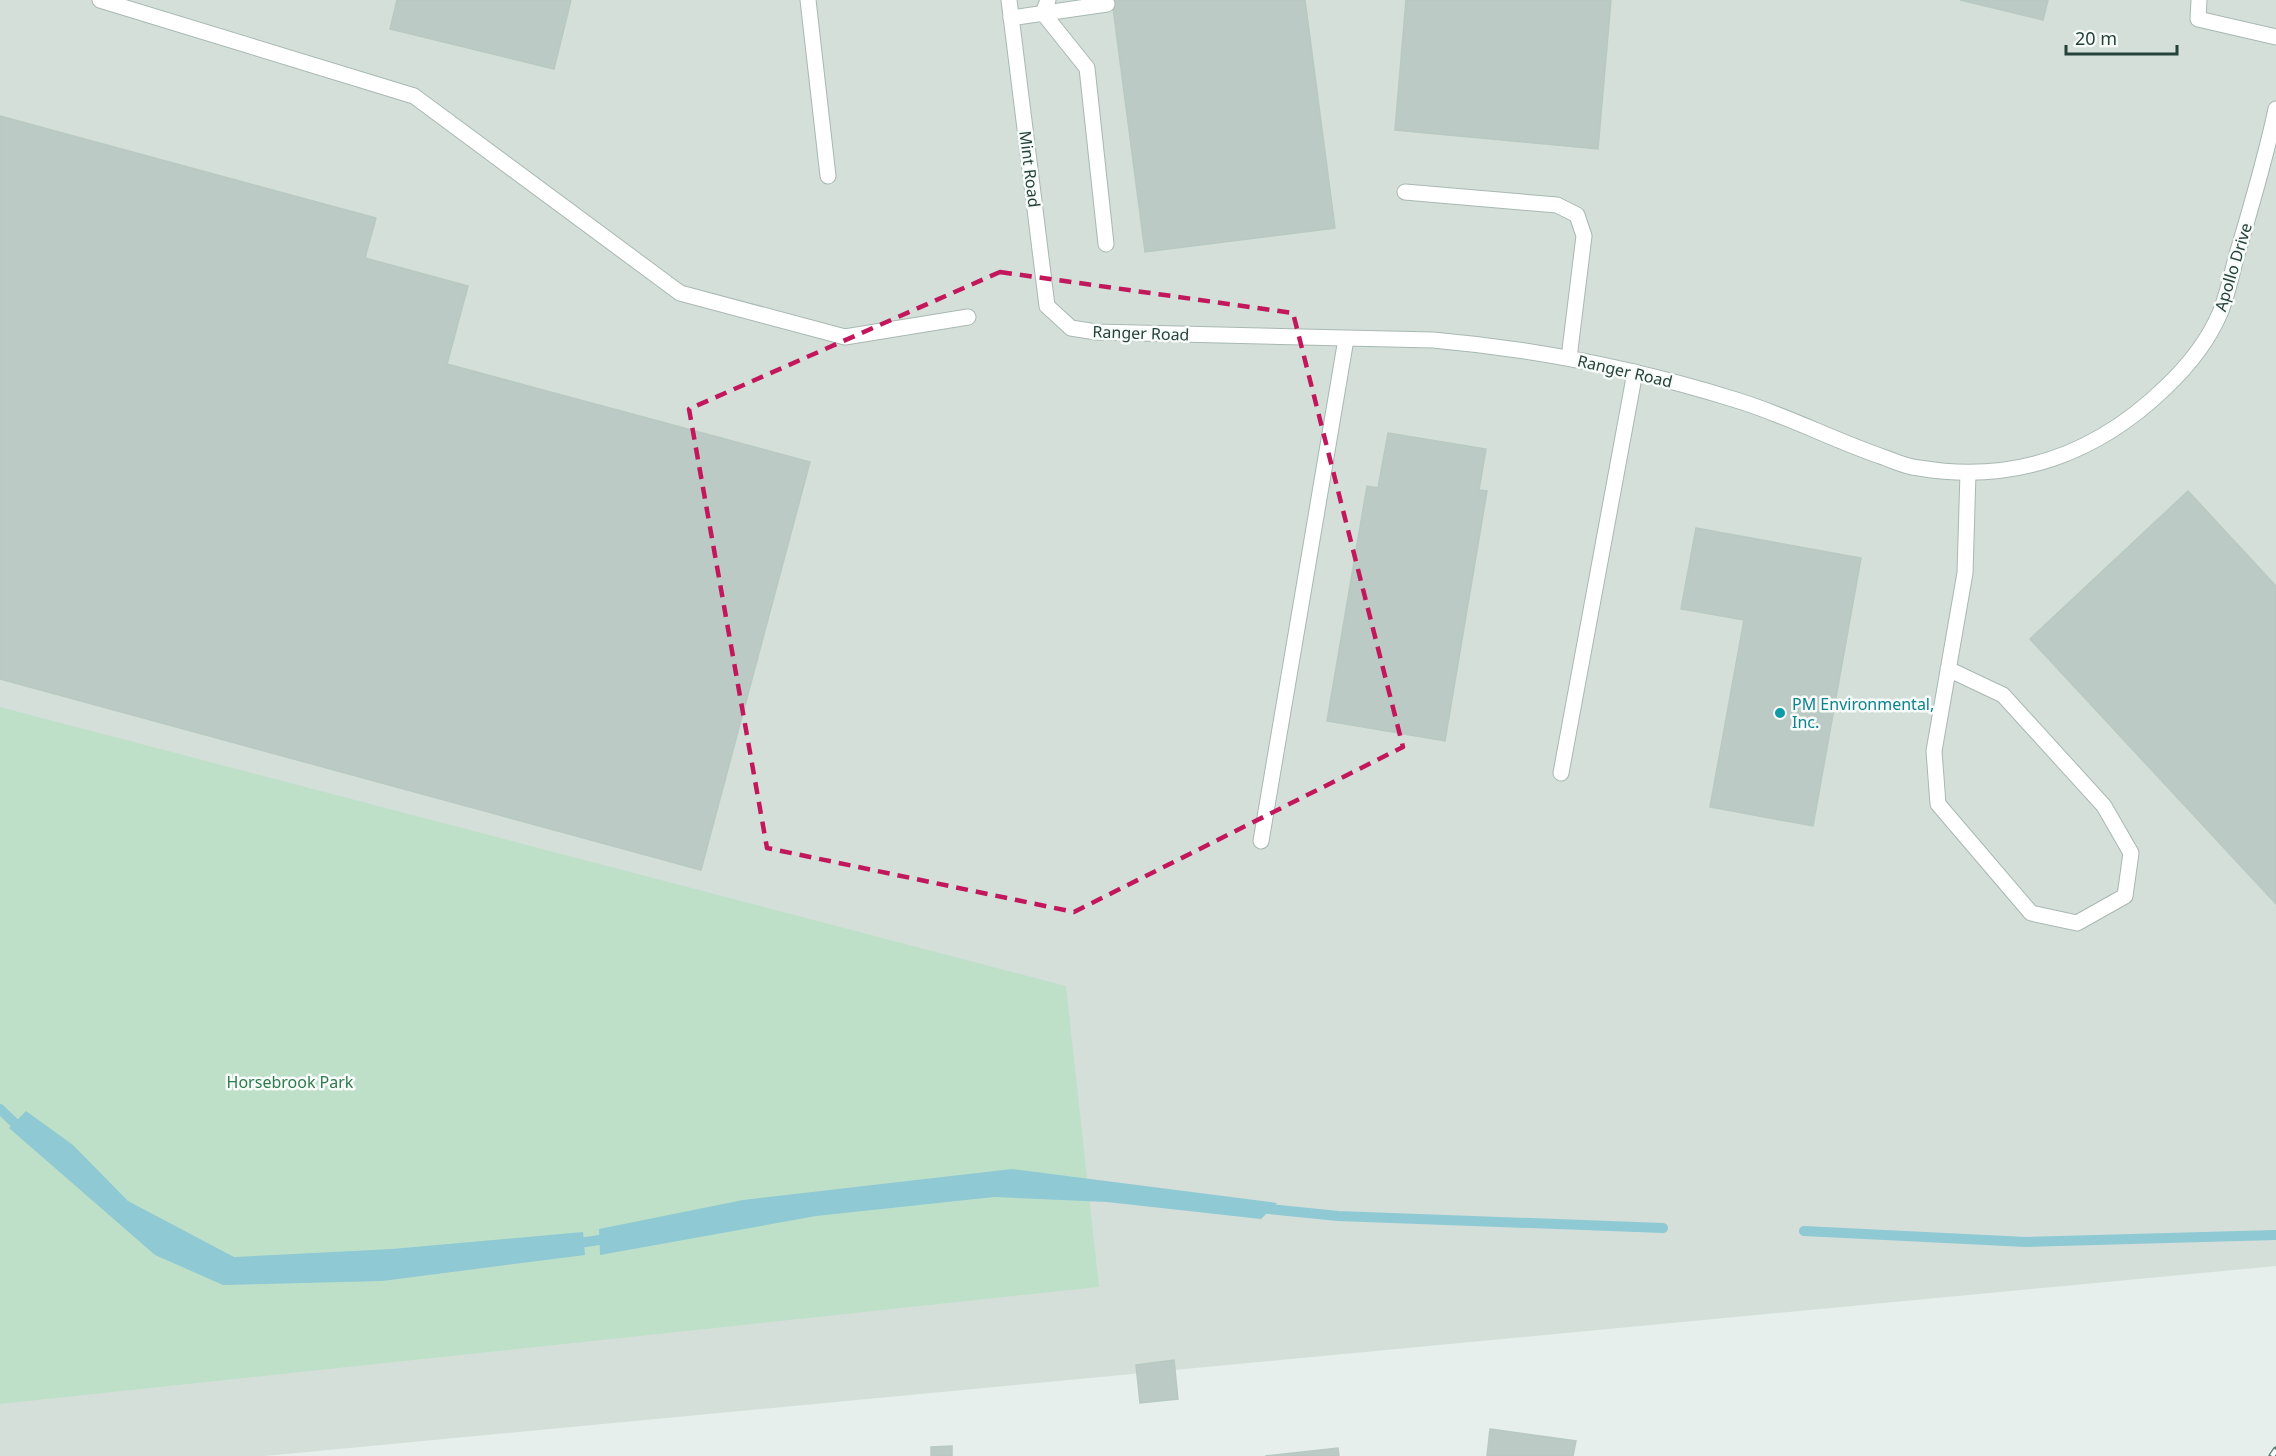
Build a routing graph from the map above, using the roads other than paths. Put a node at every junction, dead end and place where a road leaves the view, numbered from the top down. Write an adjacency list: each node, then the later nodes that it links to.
1 (100, 0): 13 (lane)
2 (808, 0): 10 (lane)
3 (1009, 0): 7 (lane, Mint Road)
4 (2199, 0): 8 (lane)
5 (1107, 4): 6 (lane)
6 (1046, 7): 7 (lane); 12 (lane)
7 (1011, 18): 14 (lane, Mint Road)
8 (2276, 37)
9 (2276, 109): 18 (lane, Apollo Drive)
10 (828, 176)
11 (1406, 192): 16 (lane)
12 (1106, 244)
13 (968, 317)
14 (1071, 328): 15 (lane, Ranger Road)
15 (1346, 339): 16 (lane, Ranger Road); 22 (lane)
16 (1569, 358): 17 (lane, Ranger Road)
17 (1635, 372): 19 (lane, Ranger Road); 21 (lane)
18 (2148, 404): 19 (lane, Ranger Road)
19 (1968, 473): 20 (lane)
20 (1948, 669): 20 (lane)
21 (1561, 773)
22 (1261, 841)

